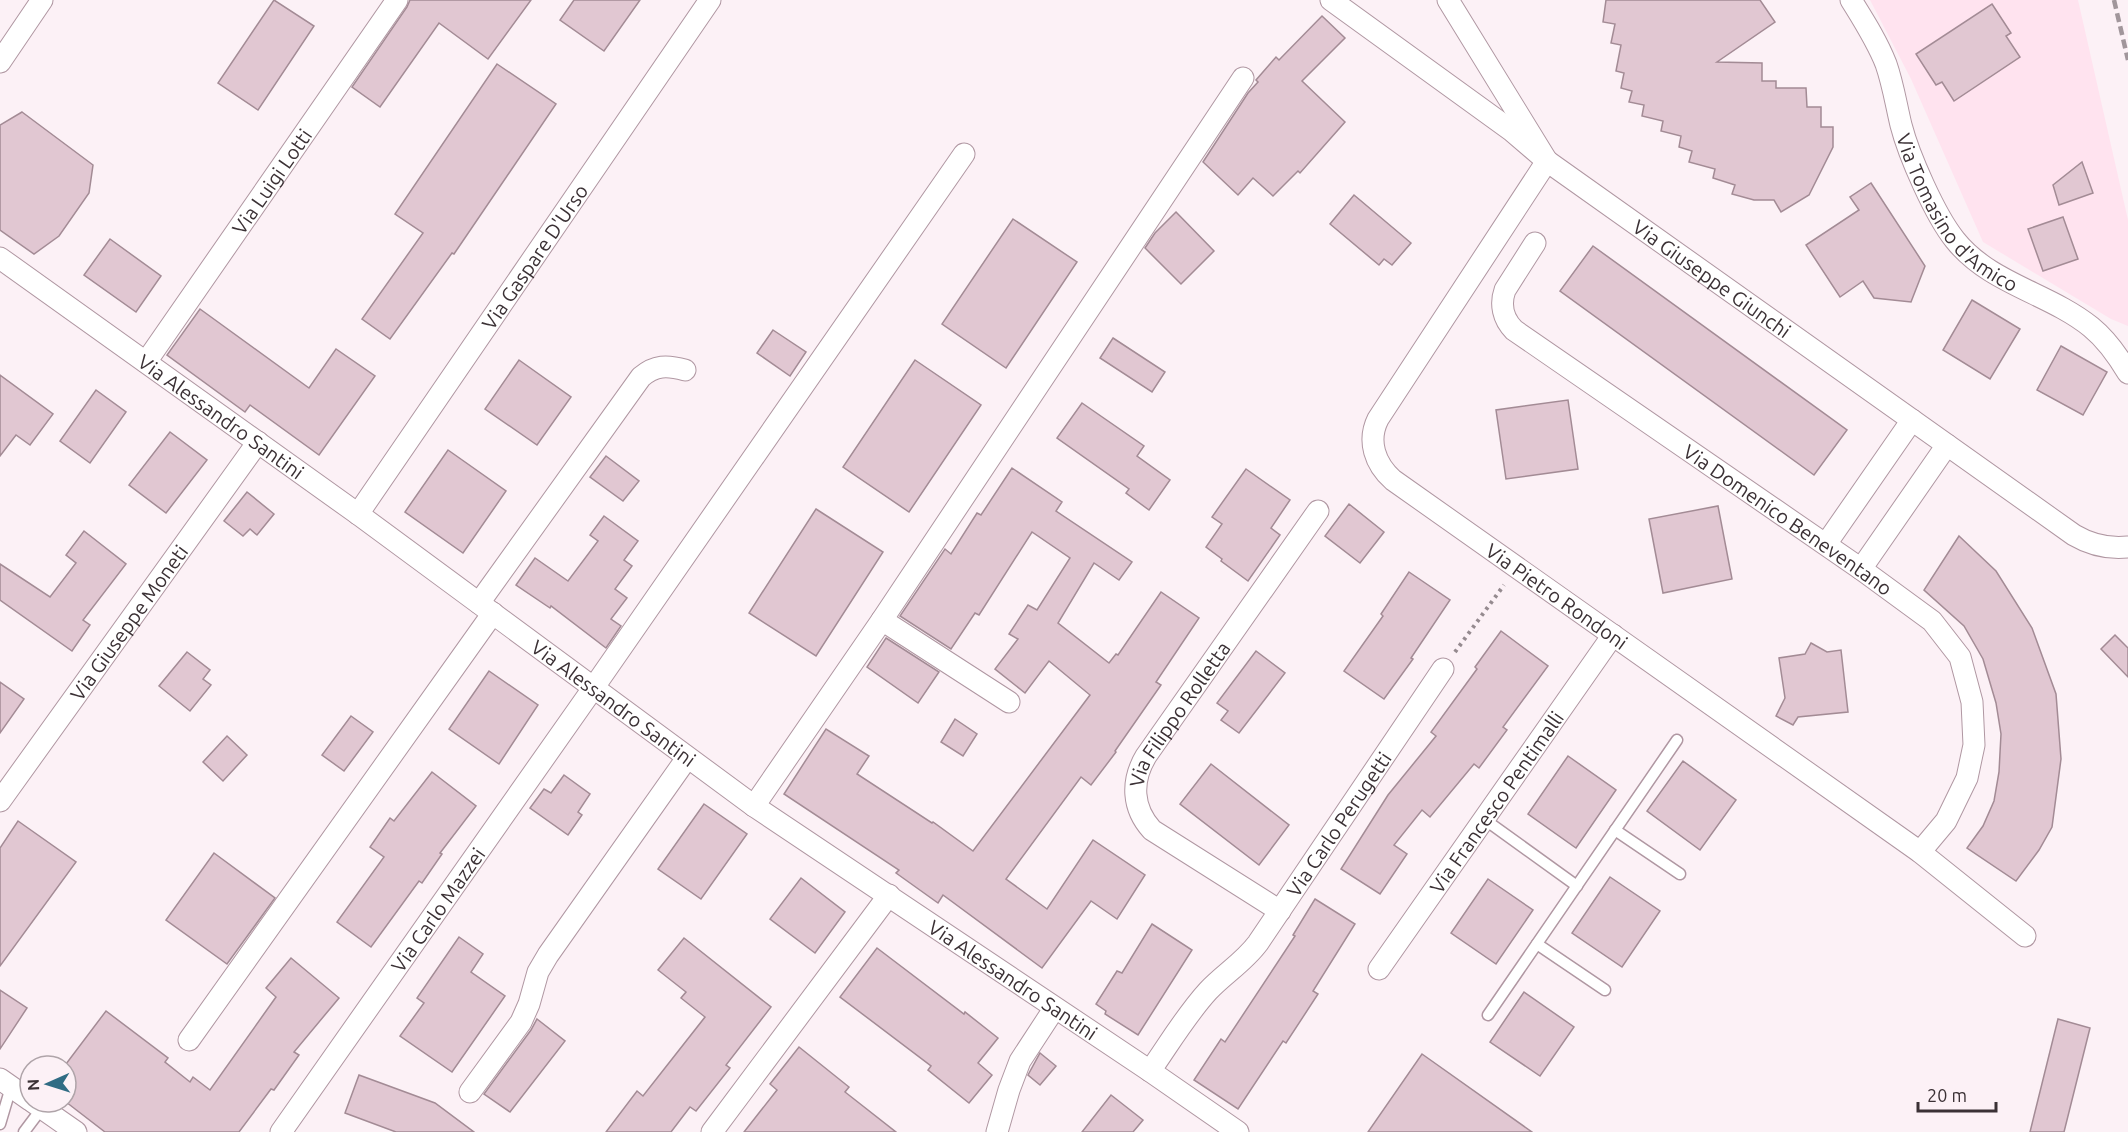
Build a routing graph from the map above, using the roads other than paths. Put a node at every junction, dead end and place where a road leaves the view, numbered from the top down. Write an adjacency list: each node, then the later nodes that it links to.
1 (42, 0): 7 (street)
2 (397, 0): 13 (street, Via Luigi Lotti)
3 (710, 0): 20 (street, Via Gaspare D'Urso)
4 (1331, 0): 10 (street, Via Giuseppe Giunchi)
5 (1448, 0): 10 (street)
6 (1851, 0): 15 (street, Via Tomasino d'Amico)
7 (0, 62)
8 (1243, 78): 25 (street)
9 (964, 154): 28 (street, Via Carlo Mazzei)
10 (1547, 161): 16 (street, Via Giuseppe Giunchi); 26 (street, Via Pietro Rondoni)
11 (1535, 243): 21 (street, Via Domenico Beneventano)
12 (0, 258): 13 (street, Via Alessandro Santini)
13 (146, 362): 17 (street, Via Alessandro Santini)
14 (685, 370): 24 (street)
15 (2128, 373)
16 (1912, 420): 18 (street, Via Giuseppe Giunchi); 21 (street)
17 (258, 442): 20 (street, Via Alessandro Santini); 32 (street, Via Giuseppe Moneti)
18 (1947, 445): 22 (street, Via Giuseppe Giunchi); 23 (street)
19 (1318, 510): 40 (street, Via Filippo Rolletta)
20 (358, 514): 24 (street, Via Alessandro Santini)
21 (1826, 544): 23 (street, Via Domenico Beneventano)
22 (2128, 547)
23 (1861, 569): 36 (street, Via Domenico Beneventano)
24 (486, 608): 28 (street, Via Alessandro Santini); 47 (street)
25 (882, 620): 29 (street); 33 (street)
26 (1613, 635): 34 (street, Via Francesco Pentimalli); 36 (street, Via Pietro Rondoni)
27 (1443, 669): 40 (street, Via Carlo Perugetti)
28 (594, 687): 31 (street, Via Alessandro Santini); 56 (street, Via Carlo Mazzei)
29 (1009, 702)
30 (1677, 740): 35 (lane)
31 (687, 758): 33 (street, Via Alessandro Santini); 50 (street)
32 (0, 801)
33 (754, 806): 39 (street, Via Alessandro Santini)
34 (1484, 819): 38 (lane); 43 (street, Via Francesco Pentimalli)
35 (1616, 830): 37 (lane); 38 (lane)
36 (1920, 852): 41 (street, Via Pietro Rondoni)
37 (1680, 874)
38 (1577, 886): 42 (lane)
39 (889, 895): 45 (street, Via Alessandro Santini); 57 (street)
40 (1280, 911): 48 (street, Via Carlo Perugetti)
41 (2025, 936)
42 (1536, 944): 44 (lane); 46 (lane)
43 (1379, 969)
44 (1605, 990)
45 (1054, 1009): 48 (street, Via Alessandro Santini); 58 (street)
46 (1488, 1015)
47 (189, 1040)
48 (1150, 1071): 59 (street, Via Alessandro Santini)
49 (6, 1083): 53 (lane)
50 (470, 1092)
51 (31, 1114): 54 (lane)
52 (51, 1114): 55 (street)
53 (0, 1124)
54 (24, 1132)
55 (76, 1132)
56 (281, 1132)
57 (712, 1132)
58 (997, 1132)
59 (1238, 1132)

